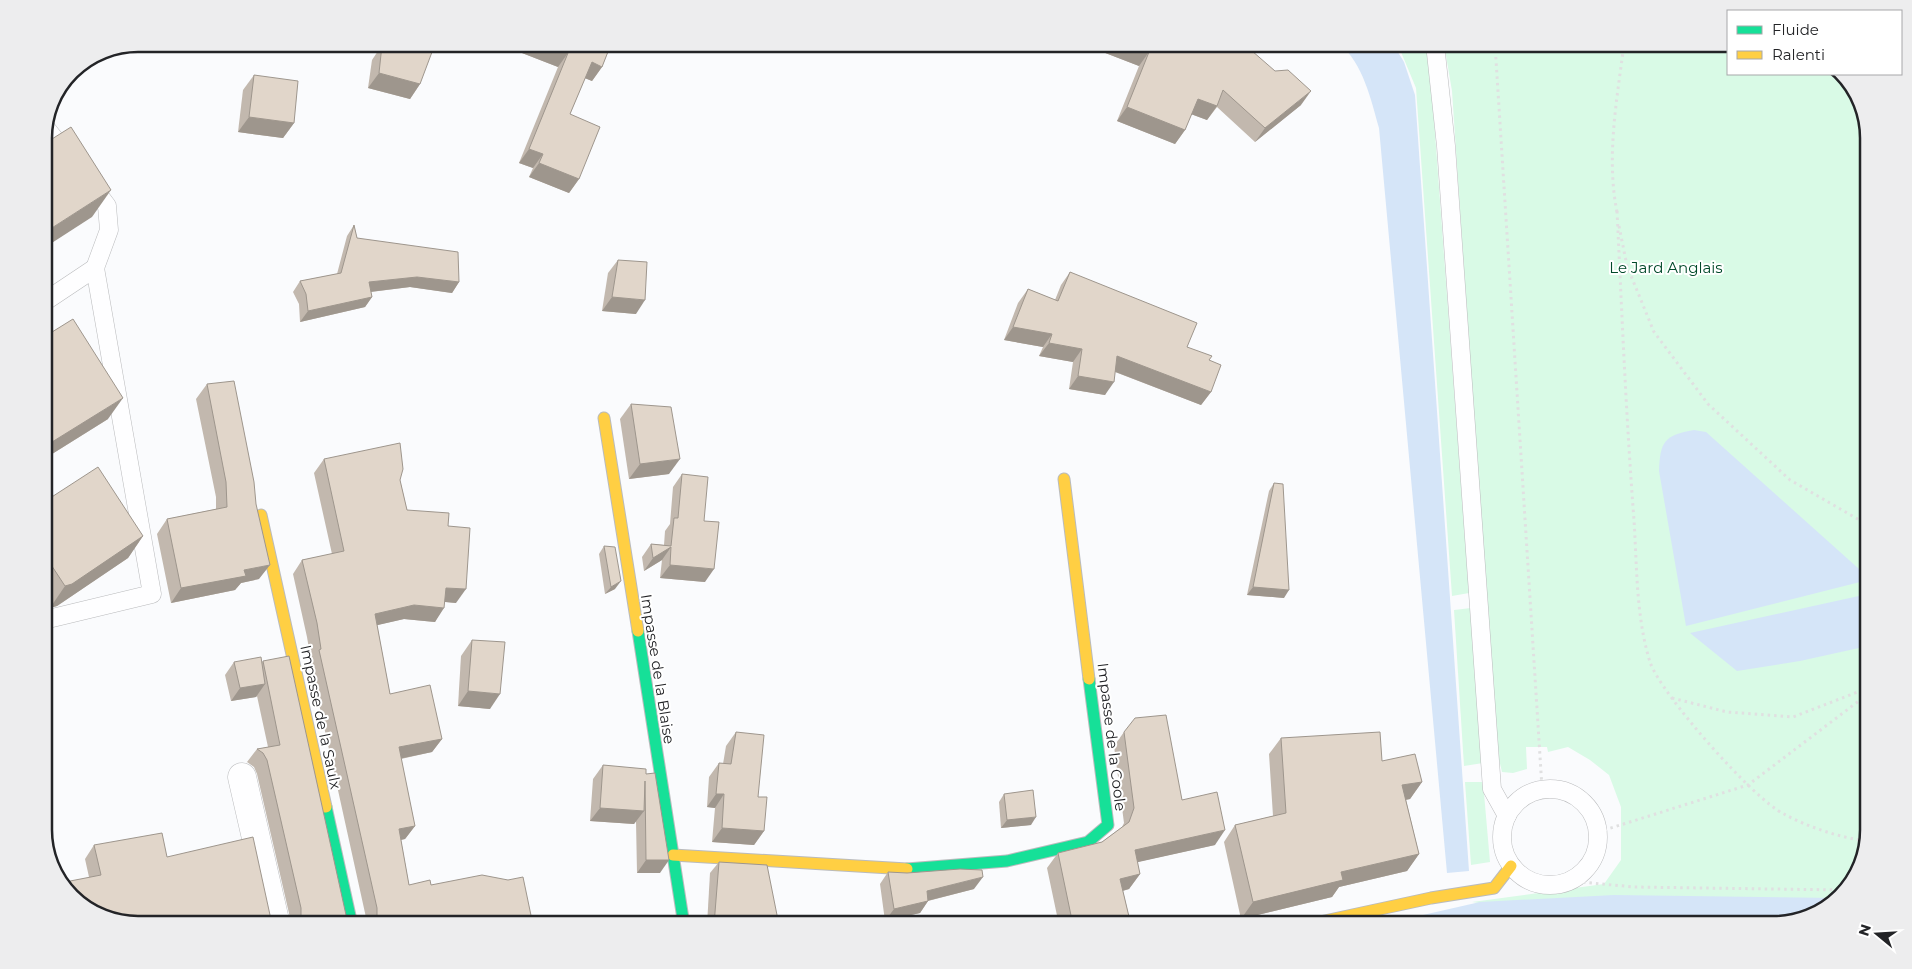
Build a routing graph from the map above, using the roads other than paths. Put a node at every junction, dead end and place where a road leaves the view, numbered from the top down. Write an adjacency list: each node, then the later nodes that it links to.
1 (1436, 52): 10 (lane)
2 (53, 137): 3 (lane)
3 (95, 268): 4 (lane); 8 (lane)
4 (53, 296)
5 (604, 418): 11 (street, Impasse de la Blaise)
6 (1064, 479): 11 (street, Impasse de la Coole)
7 (261, 515): 14 (street, Impasse de la Saulx)
8 (53, 618)
9 (242, 777): 13 (street)
10 (1507, 816): 12 (lane); 12 (lane)
11 (672, 855): 15 (street, Impasse de la Blaise)
12 (1511, 866): 16 (street)
13 (274, 916)
14 (350, 916)
15 (682, 916)
16 (1348, 916)

